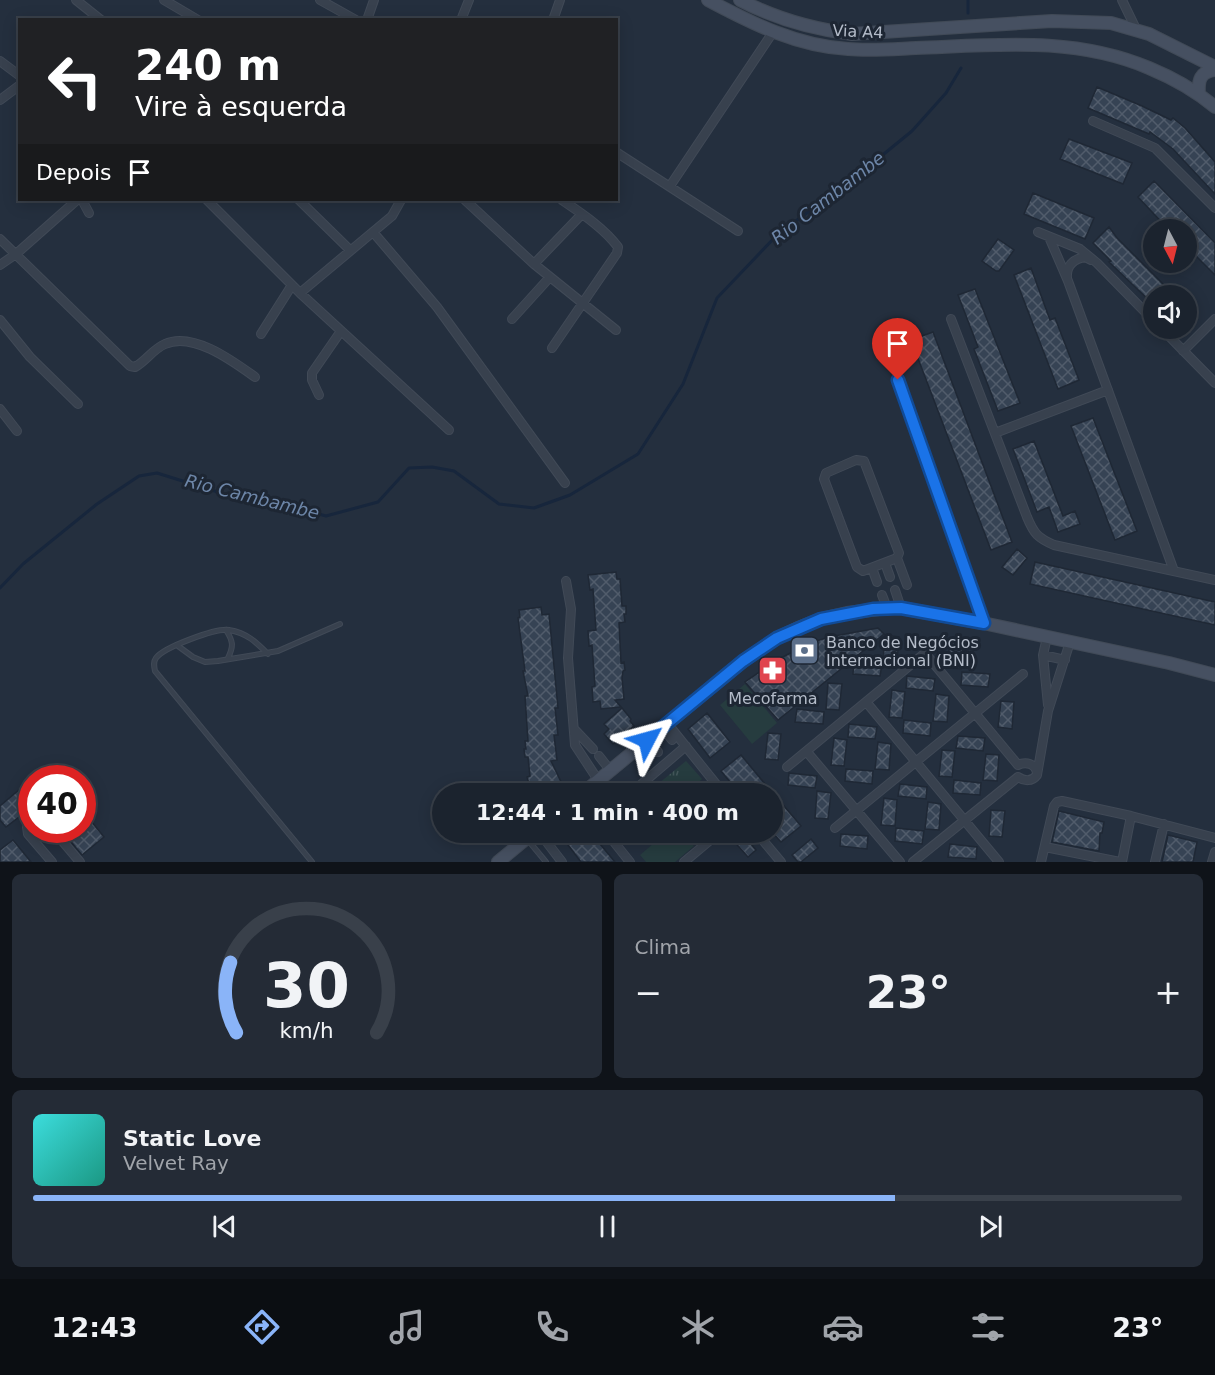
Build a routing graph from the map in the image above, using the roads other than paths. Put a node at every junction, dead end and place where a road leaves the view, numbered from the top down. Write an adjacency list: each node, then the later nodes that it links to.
1 (76, 0): 10 (street)
2 (164, 0): 11 (street)
3 (320, 0): 12 (street)
4 (374, 0): 13 (street)
5 (469, 0): 14 (street)
6 (560, 0): 15 (street)
7 (708, 0): 17 (main road, Via A4)
8 (740, 0): 16 (main road)
9 (1122, 0): 16 (street)
10 (98, 18)
11 (195, 18)
12 (352, 18)
13 (368, 18)
14 (462, 18)
15 (553, 18)
16 (1136, 29): 19 (main road)
17 (773, 32): 22 (main road, Via A4); 27 (street)
18 (0, 61): 20 (street)
19 (1215, 68): 22 (main road)
20 (18, 74)
21 (18, 86): 23 (street)
22 (1199, 94): 24 (main road, Via A4)
23 (0, 100)
24 (1215, 107)
25 (1093, 121): 35 (street)
26 (618, 153): 27 (street)
27 (670, 186): 38 (street)
28 (76, 201): 44 (street)
29 (83, 201): 36 (street)
30 (208, 201): 50 (street)
31 (300, 201): 43 (street)
32 (400, 201): 39 (street)
33 (466, 201): 46 (street)
34 (563, 201): 37 (street)
35 (1215, 208)
36 (89, 213)
37 (582, 214): 46 (street); 52 (street)
38 (738, 231)
39 (373, 232): 43 (street); 74 (street)
40 (1038, 232): 41 (street)
41 (1049, 237): 45 (street); 49 (street)
42 (0, 239): 44 (street)
43 (350, 250): 51 (street)
44 (16, 254): 47 (street); 65 (street)
45 (1097, 263): 49 (street); 53 (street)
46 (534, 264): 48 (street)
47 (0, 265)
48 (550, 277): 52 (street); 54 (street)
49 (1068, 281): 67 (street)
50 (292, 285): 51 (street); 60 (street)
51 (300, 293): 59 (street)
52 (582, 304): 58 (street); 62 (street)
53 (1143, 310)
54 (512, 319)
55 (951, 319): 73 (street)
56 (1215, 319): 63 (street)
57 (0, 320): 69 (street)
58 (616, 330)
59 (341, 331): 68 (street); 71 (street)
60 (261, 334)
61 (1172, 339): 63 (street)
62 (552, 348)
63 (1183, 351): 66 (street)
64 (890, 357): 88 (lane)
65 (255, 377)
66 (1215, 383)
67 (1108, 390): 73 (street); 78 (street)
68 (319, 395)
69 (78, 404)
70 (0, 409): 72 (street)
71 (449, 430)
72 (17, 431)
73 (995, 433): 78 (street)
74 (565, 483)
75 (897, 558): 76 (street); 77 (street); 83 (street)
76 (885, 563): 77 (street); 79 (street)
77 (872, 568): 82 (street)
78 (1174, 571): 80 (street)
79 (890, 577)
80 (1215, 580)
81 (566, 582): 106 (street)
82 (877, 582)
83 (907, 585)
84 (895, 590): 87 (street)
85 (882, 595): 86 (street)
86 (887, 608): 87 (main road); 105 (main road)
87 (901, 608): 88 (main road)
88 (984, 623): 91 (main road)
89 (340, 624): 94 (lane)
90 (226, 630): 93 (lane); 94 (lane); 96 (lane)
91 (1047, 637): 92 (main road); 95 (street)
92 (1070, 642): 97 (street); 98 (main road)
93 (177, 645): 96 (lane); 142 (lane)
94 (268, 654): 96 (lane)
95 (1044, 655): 97 (street); 103 (street)
96 (227, 659)
97 (1065, 660): 103 (street)
98 (1169, 663): 99 (main road); 101 (main road)
99 (1215, 669)
100 (1023, 674): 104 (street)
101 (1215, 675)
102 (867, 703): 104 (street); 109 (street); 112 (street)
103 (1048, 711): 110 (street)
104 (974, 714): 112 (street); 114 (street)
105 (665, 725): 107 (main road); 108 (street); 108 (street)
106 (575, 730): 116 (street); 119 (street)
107 (647, 740): 111 (street); 116 (main road)
108 (679, 745): 111 (street); 122 (street)
109 (807, 752): 115 (street); 123 (street)
110 (1039, 755): 113 (street); 117 (street)
111 (662, 757): 121 (street)
112 (915, 761): 123 (street); 125 (street)
113 (1030, 764): 114 (street); 117 (street)
114 (1018, 765): 118 (street)
115 (787, 767)
116 (610, 770): 119 (main road)
117 (1038, 773): 118 (street)
118 (1017, 777): 125 (street)
119 (598, 780): 120 (main road)
120 (595, 783)
121 (640, 783)
122 (714, 783)
123 (856, 812): 127 (street); 149 (street)
124 (1131, 816): 126 (street); 137 (street); 153 (street)
125 (966, 820): 150 (street); 151 (street)
126 (1164, 824): 128 (street); 154 (street)
127 (835, 828)
128 (1215, 838)
129 (36, 843): 140 (street)
130 (64, 843): 141 (street)
131 (521, 843): 143 (main road)
132 (534, 843): 144 (lane)
133 (547, 843): 145 (street)
134 (615, 843): 146 (street)
135 (707, 843): 147 (street)
136 (765, 843): 148 (street)
137 (1045, 847): 139 (street); 152 (street)
138 (1215, 852): 155 (street)
139 (1098, 860): 153 (street)
140 (52, 862)
141 (80, 862)
142 (312, 862)
143 (498, 862)
144 (546, 862)
145 (562, 862)
146 (630, 862)
147 (684, 862)
148 (781, 862)
149 (900, 862)
150 (913, 862)
151 (999, 862)
152 (1041, 862)
153 (1121, 862)
154 (1155, 862)
155 (1212, 862)

